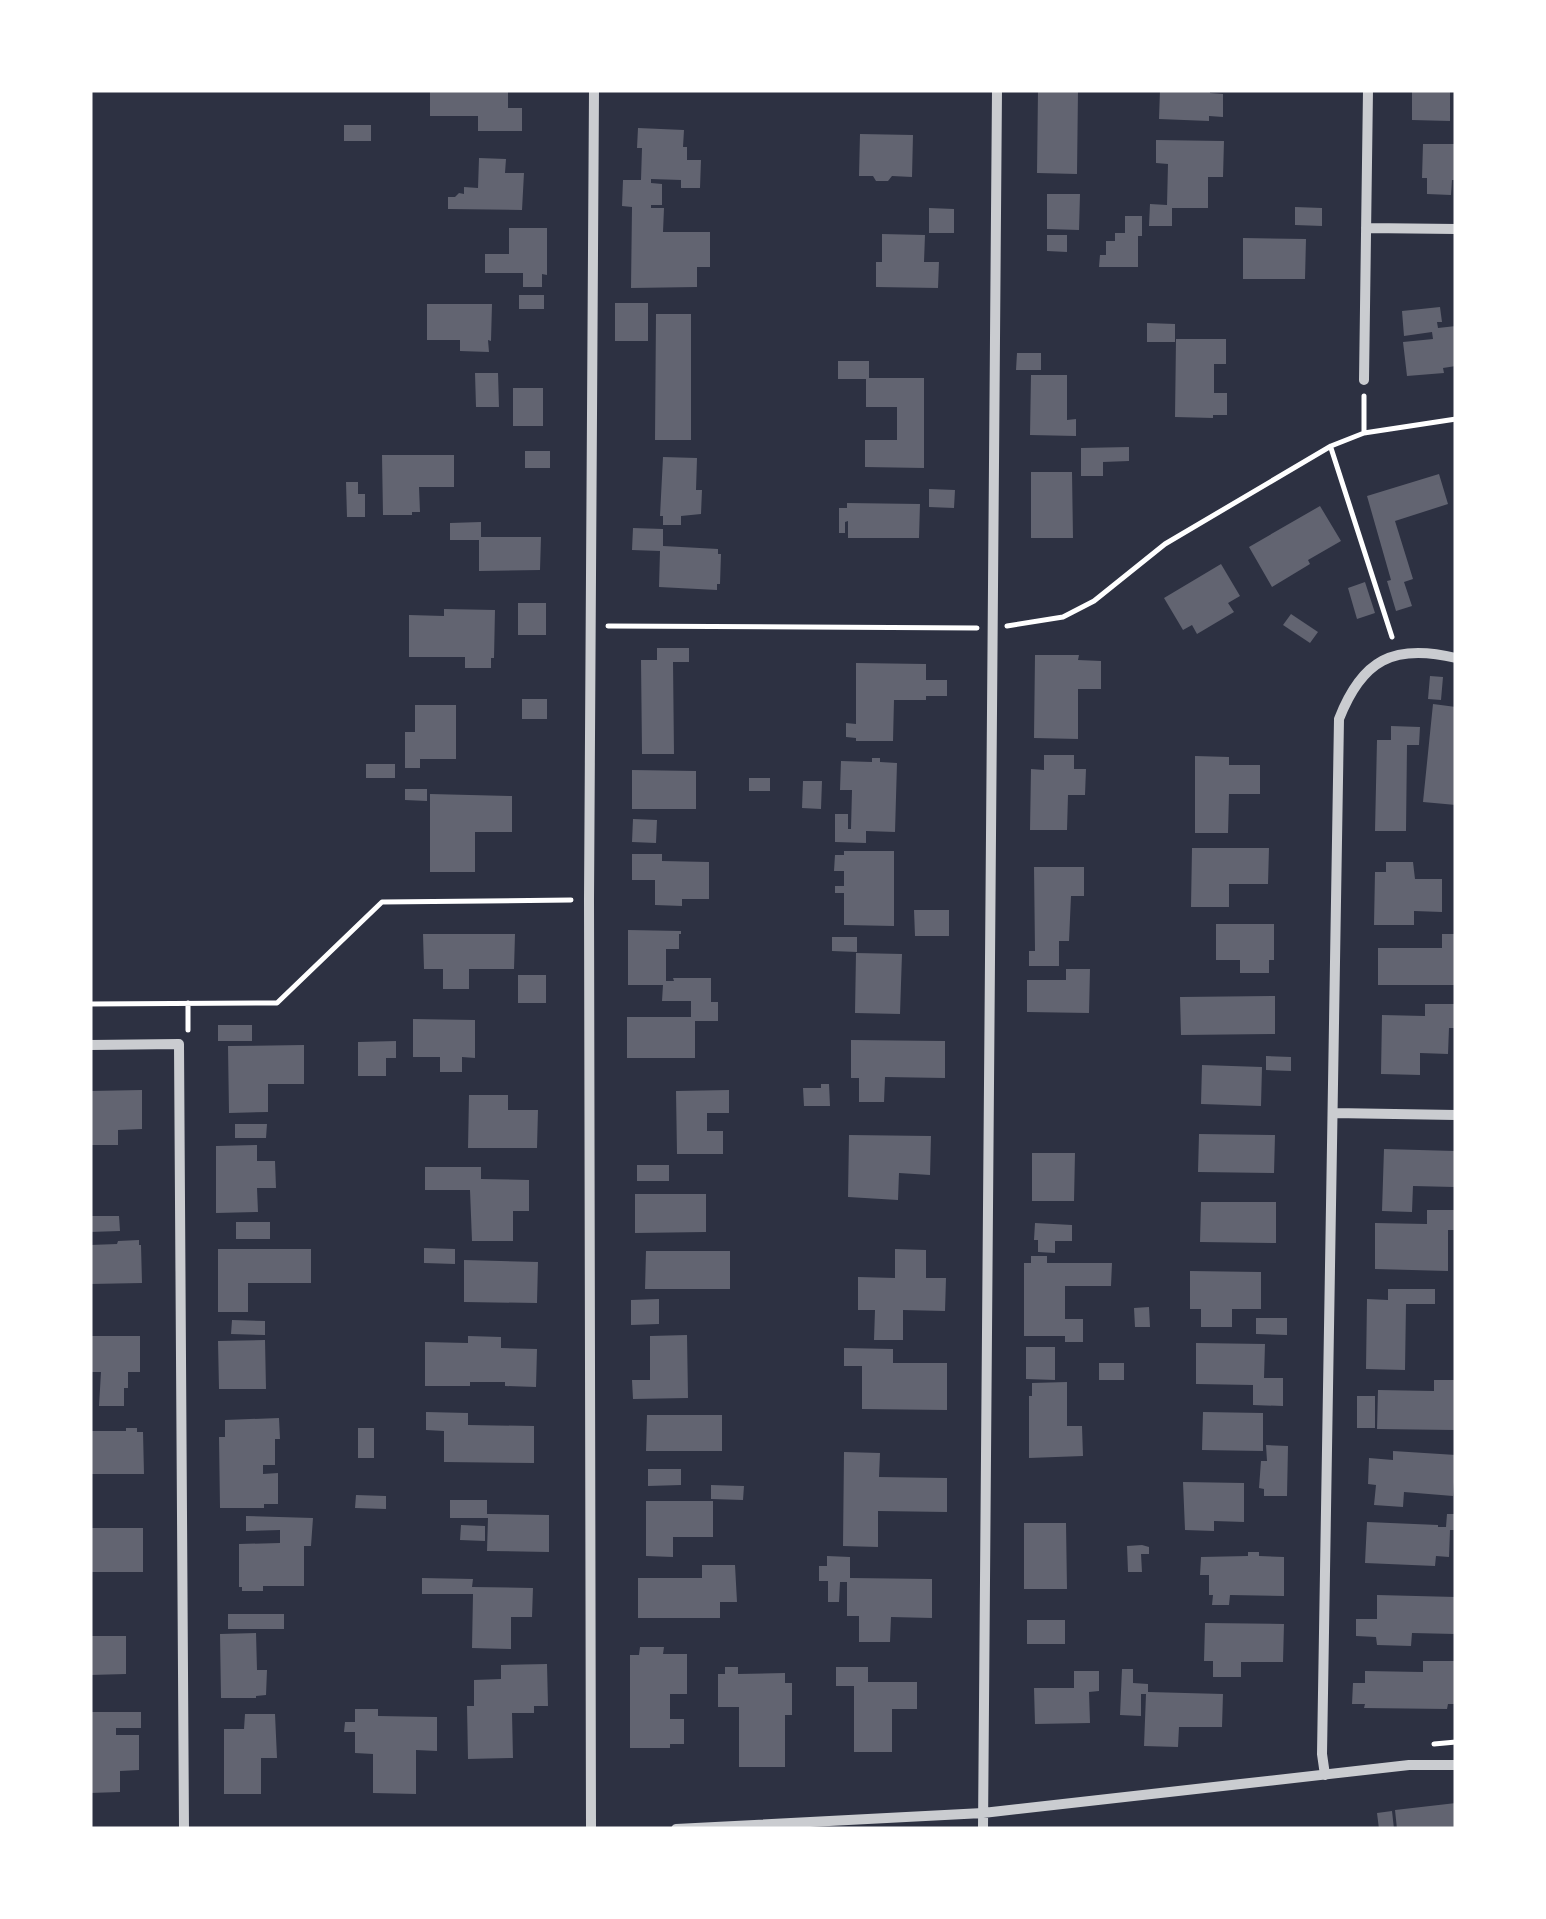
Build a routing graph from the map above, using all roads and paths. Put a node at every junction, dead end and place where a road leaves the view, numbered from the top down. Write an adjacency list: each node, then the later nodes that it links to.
1 (594, 90): 10 (street)
2 (997, 90): 11 (street)
3 (1368, 90): 4 (street)
4 (1366, 228): 5 (street); 6 (street)
5 (1456, 229)
6 (1364, 380): 8 (path)
7 (1456, 419): 8 (path)
8 (1364, 432): 9 (path)
9 (1331, 446): 11 (path); 12 (path)
10 (590, 626): 11 (path); 14 (street)
11 (992, 628): 23 (street)
12 (1398, 654): 13 (street); 19 (street)
13 (1456, 658)
14 (589, 900): 15 (path); 25 (street)
15 (188, 1003): 16 (path); 17 (path)
16 (90, 1004)
17 (188, 1032)
18 (90, 1044): 24 (street)
19 (1333, 1113): 20 (street); 22 (street)
20 (1456, 1115)
21 (1456, 1766): 22 (street)
22 (1325, 1775): 23 (street)
23 (983, 1813): 26 (street); 27 (street)
24 (184, 1829)
25 (591, 1829)
26 (676, 1829)
27 (983, 1829)

